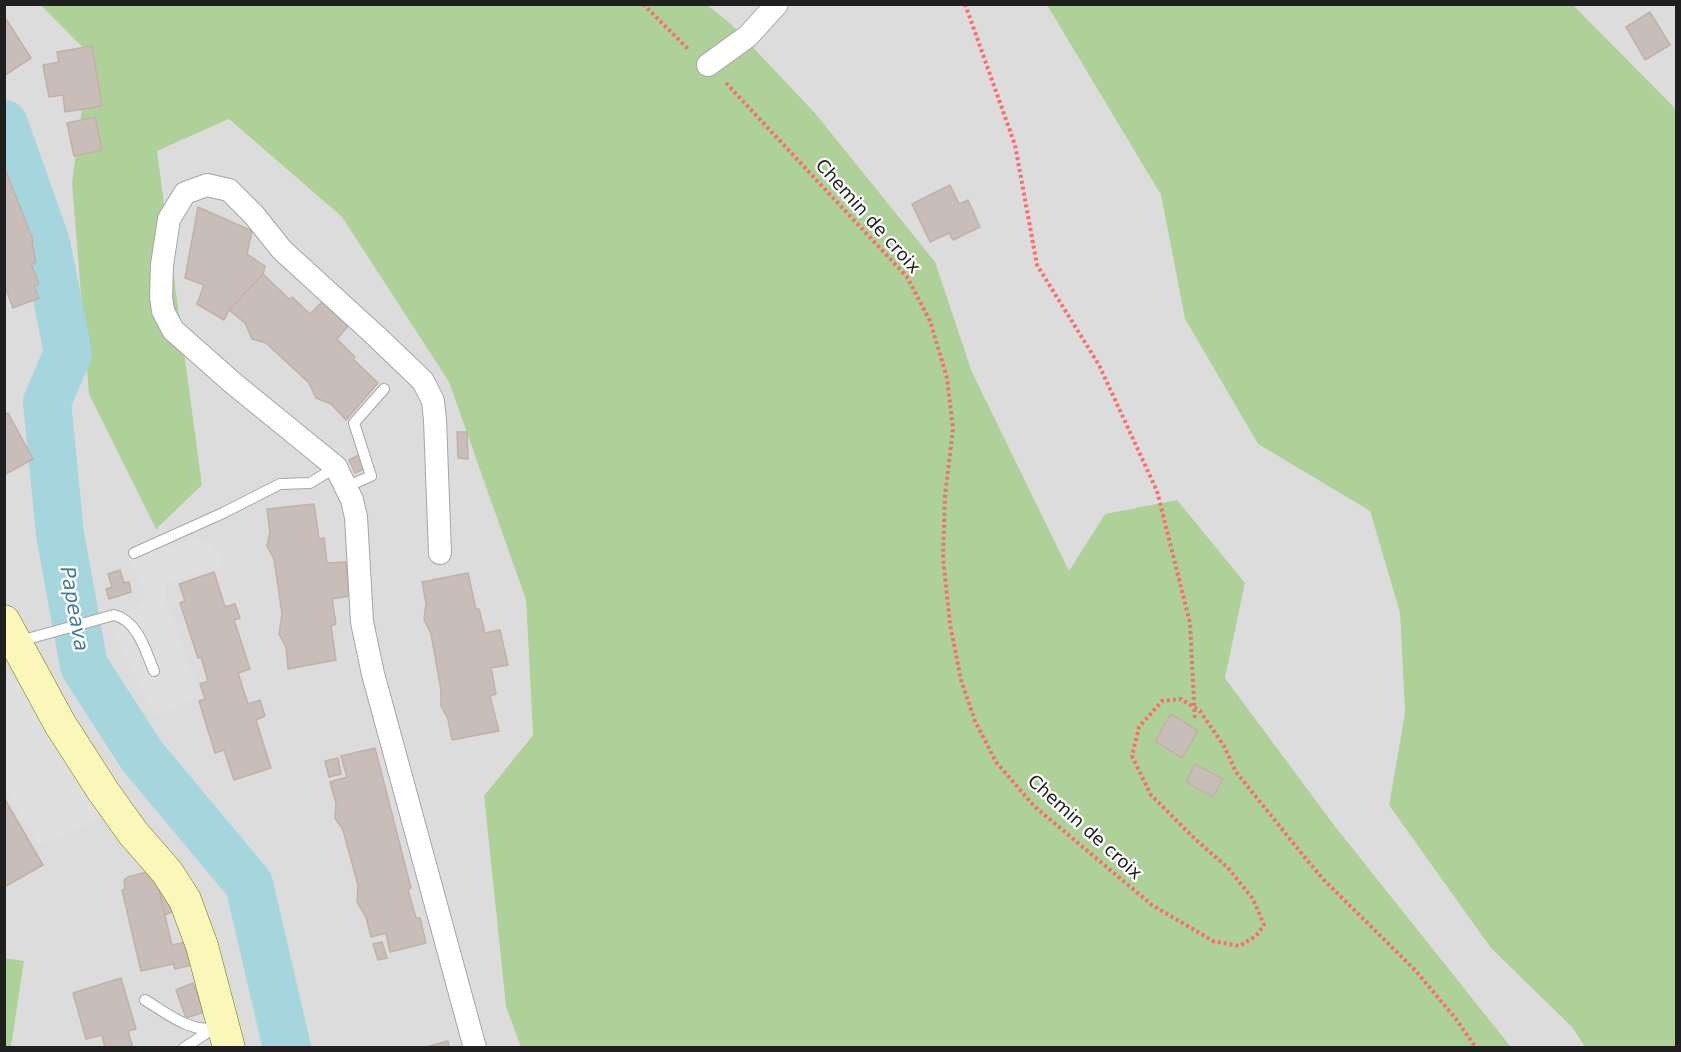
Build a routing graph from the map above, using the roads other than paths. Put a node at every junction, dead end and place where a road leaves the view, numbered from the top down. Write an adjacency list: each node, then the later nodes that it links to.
1 (777, 4): 2 (street)
2 (708, 65)
3 (384, 389): 4 (lane)
4 (341, 477): 5 (lane); 6 (street); 12 (street)
5 (134, 553)
6 (440, 554)
7 (10, 632): 8 (lane); 10 (main road)
8 (154, 671)
9 (145, 1000): 10 (lane)
10 (221, 1034): 11 (lane)
11 (184, 1047)
12 (475, 1047)

